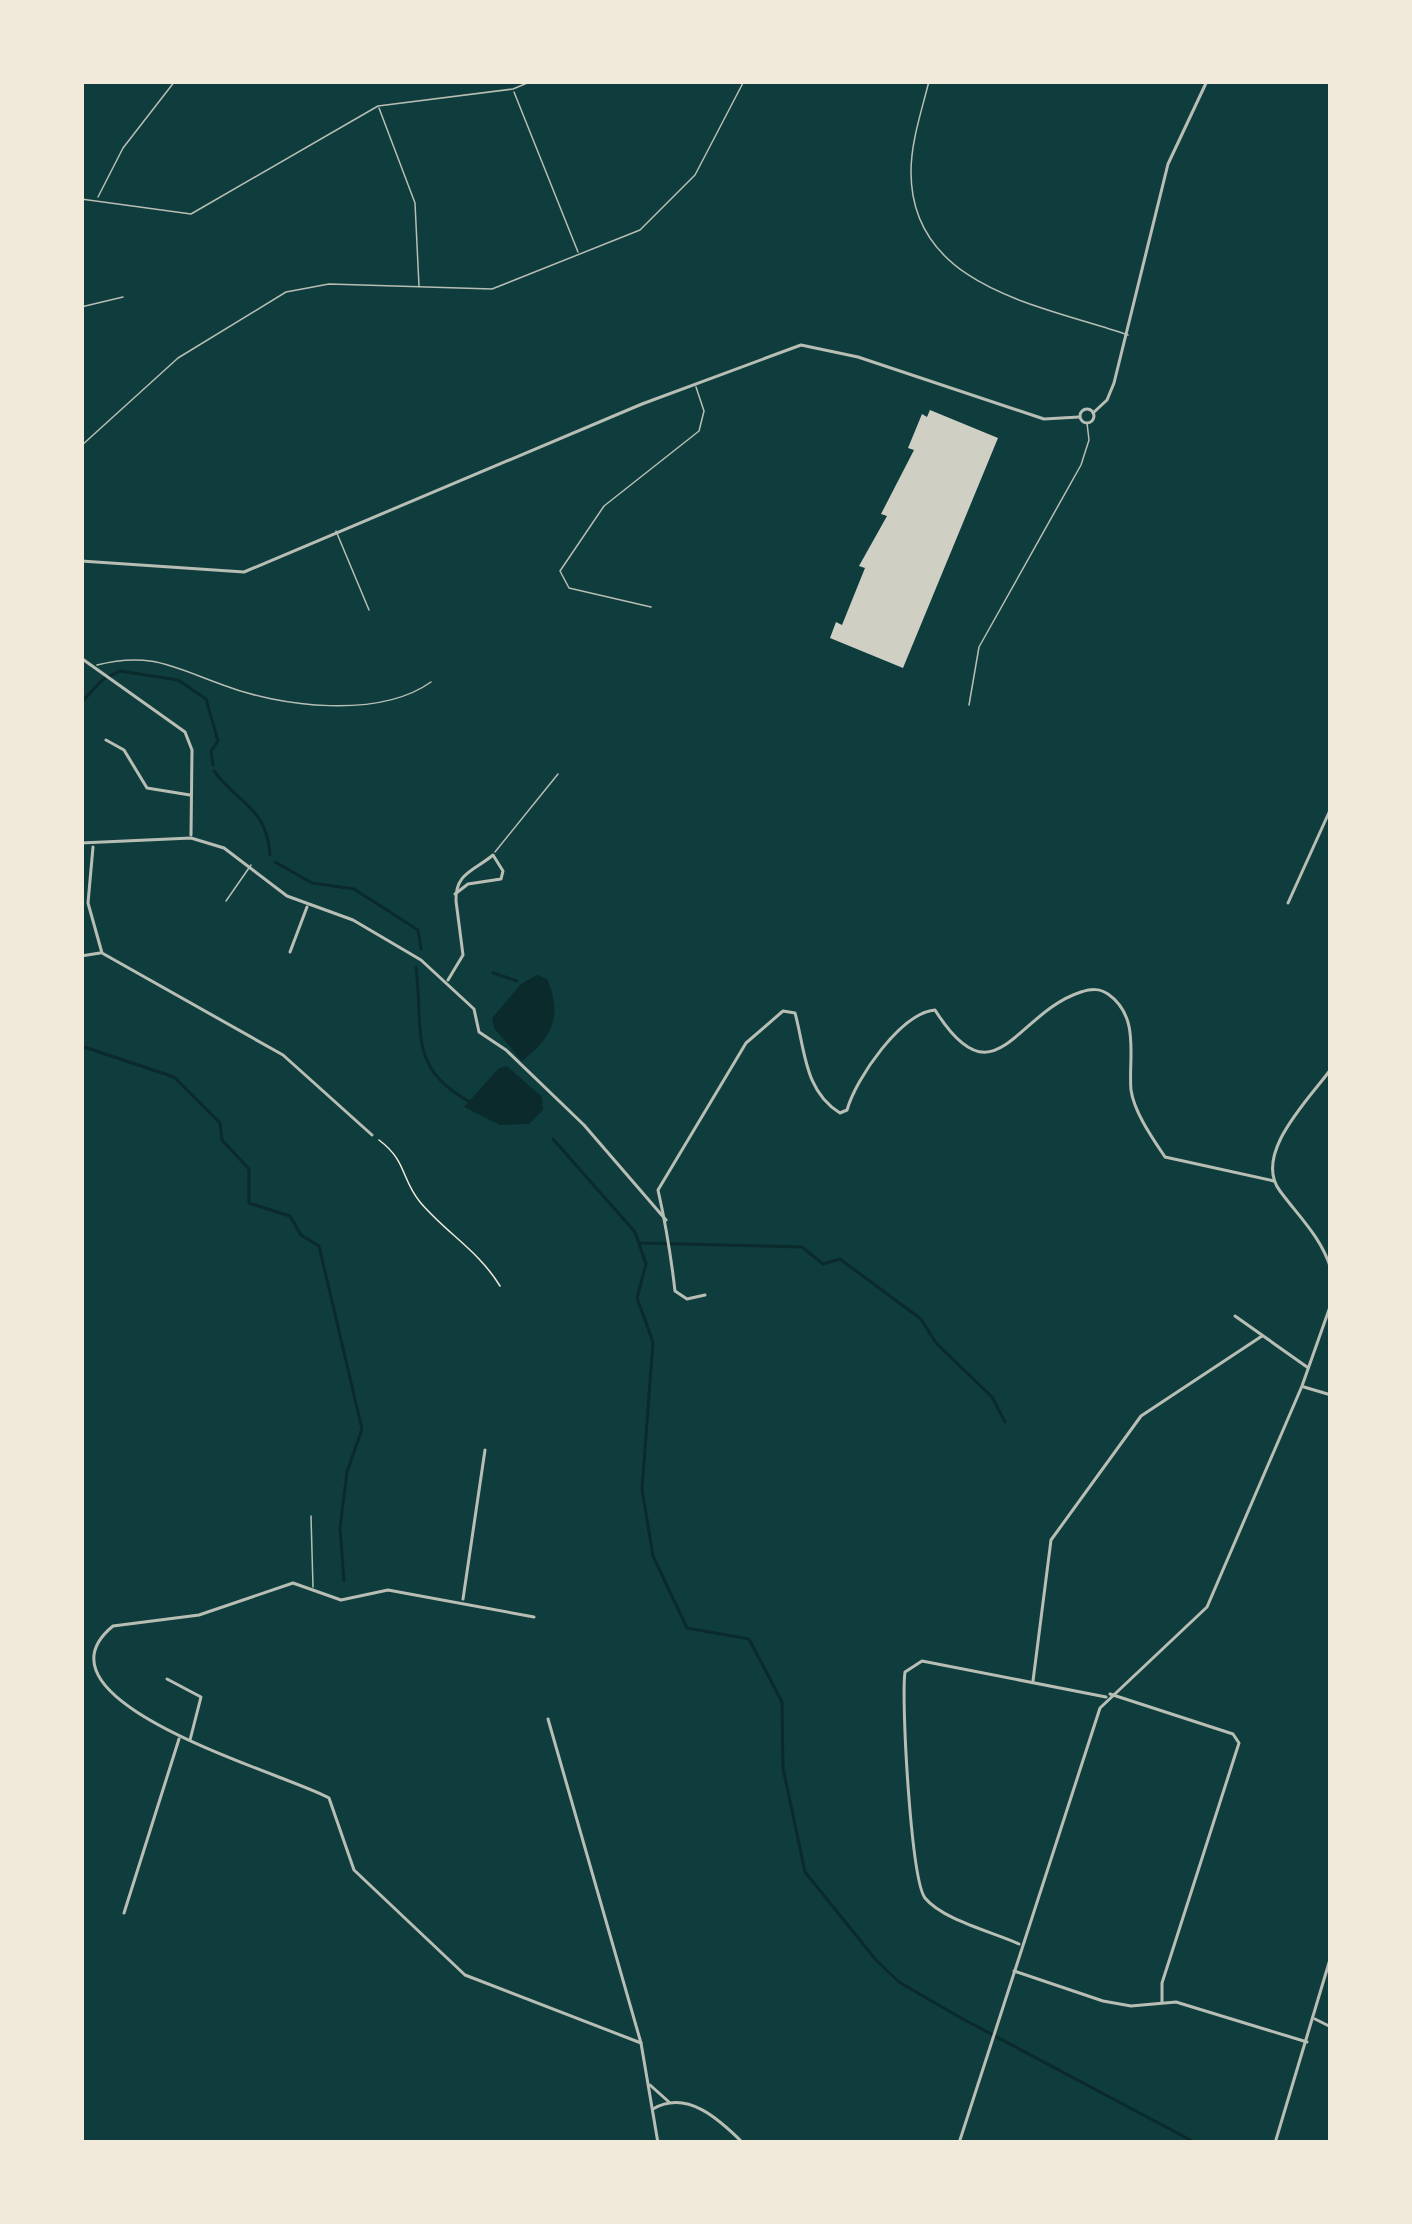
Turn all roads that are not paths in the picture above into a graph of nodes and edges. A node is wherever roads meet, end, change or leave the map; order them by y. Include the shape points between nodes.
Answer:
1 (175, 81) edge
2 (532, 81) edge
3 (744, 81) edge
4 (929, 81) edge
5 (1207, 81) edge
6 (513, 89) junction
7 (379, 106) junction
8 (81, 199) edge
9 (96, 201) junction
10 (579, 256) junction
11 (419, 290) junction
12 (123, 297) dead end
13 (81, 307) edge
14 (1128, 334) junction
15 (694, 383) junction
16 (1093, 413) junction
17 (1079, 417) junction
18 (1088, 423) junction
19 (81, 446) edge
20 (336, 531) junction
21 (81, 561) edge
22 (651, 608) dead end
23 (369, 610) dead end
24 (81, 658) edge
25 (93, 665) junction
26 (431, 682) dead end
27 (968, 705) dead end
28 (106, 740) dead end
29 (558, 774) dead end
30 (191, 795) junction
31 (1331, 808) edge
32 (191, 838) junction
33 (81, 843) edge
34 (93, 843) junction
35 (493, 855) junction
36 (250, 865) junction
37 (455, 894) junction
38 (226, 901) dead end
39 (1288, 903) dead end
40 (307, 906) junction
41 (102, 952) junction
42 (290, 952) dead end
43 (81, 956) edge
44 (446, 982) junction
45 (1331, 1069) edge
46 (372, 1135) road end
47 (1274, 1181) junction
48 (666, 1220) junction
49 (1331, 1270) edge
50 (705, 1295) dead end
51 (1331, 1304) edge
52 (1235, 1316) dead end
53 (1262, 1336) junction
54 (1309, 1368) junction
55 (1302, 1386) junction
56 (1331, 1395) edge
57 (485, 1450) dead end
58 (311, 1516) dead end
59 (313, 1587) junction
60 (463, 1601) junction
61 (534, 1617) dead end
62 (167, 1679) dead end
63 (1033, 1682) junction
64 (1108, 1695) junction
65 (548, 1719) dead end
66 (179, 1738) junction
67 (190, 1742) junction
68 (124, 1912) dead end
69 (1020, 1944) junction
70 (1331, 1956) edge
71 (1012, 1970) junction
72 (1162, 2002) junction
73 (1314, 2018) junction
74 (1331, 2027) edge
75 (1307, 2042) junction
76 (641, 2044) junction
77 (650, 2085) junction
78 (671, 2103) junction
79 (653, 2109) junction
80 (658, 2143) edge
81 (742, 2143) edge
82 (959, 2143) edge
83 (1275, 2143) edge

1 - 9 lane via 123,148
2 - 6 lane
3 - 10 lane via 674,199 640,230
4 - 14 lane via 911,178 937,252 987,286
5 - 14 street via 1168,164
6 - 7 lane
6 - 10 lane
7 - 9 lane via 197,212
7 - 11 lane via 415,203
8 - 9 lane
10 - 11 lane via 492,290
11 - 19 lane via 329,284 286,292 178,358
12 - 13 lane
14 - 16 street via 1107,400
15 - 17 street via 777,350 814,346 1044,419
15 - 20 street
15 - 22 lane via 704,411 699,431 604,506 560,571 569,588
16 - 17 street
16 - 18 street
17 - 18 street
18 - 27 lane via 1081,465 979,647
20 - 21 street via 244,572
20 - 23 lane
24 - 25 street
25 - 26 lane via 174,664 261,696 317,703 404,697
25 - 30 street via 185,732
28 - 30 street via 124,750 144,785
29 - 35 lane
30 - 32 street
31 - 39 street
32 - 34 street
32 - 36 street
33 - 34 street
34 - 41 street via 88,903
35 - 37 street via 462,876
35 - 37 street via 501,878
36 - 38 lane
36 - 40 street
37 - 44 street via 462,961
40 - 42 street
40 - 44 street via 374,931
41 - 43 street
41 - 46 street via 284,1055
44 - 48 street via 472,1008 479,1032 584,1124
45 - 47 street via 1276,1147
47 - 48 street via 1166,1157 1132,1097 1130,1031 1115,1001 1088,990 1049,1007 1005,1050 985,1054 929,1010 878,1053 847,1110 838,1112 803,1060 795,1013 780,1012 746,1043 666,1171 658,1190
47 - 49 street via 1312,1229
48 - 50 street via 675,1291 687,1299
51 - 54 street
52 - 53 street
53 - 54 street
53 - 63 street via 1141,1416 1051,1540
54 - 55 street
55 - 56 street
55 - 64 street via 1207,1606
57 - 60 street
58 - 59 lane
59 - 60 street via 341,1600 383,1590
59 - 66 street via 282,1585 199,1615 126,1622 104,1634 95,1656 106,1687
60 - 61 street
62 - 67 street via 201,1697
63 - 64 street
63 - 69 street via 922,1661 906,1670 903,1684 921,1891 936,1907
64 - 69 street
64 - 72 street via 1233,1733 1239,1743
65 - 76 street
66 - 67 street
66 - 68 street
67 - 76 street via 329,1798 354,1870 472,1981
69 - 71 street
70 - 73 street
71 - 72 street via 1121,2005
71 - 82 street
72 - 75 street
73 - 74 street
73 - 75 street
75 - 83 street
76 - 77 street
77 - 78 street
77 - 79 street
78 - 79 street
78 - 81 street via 716,2116
79 - 80 street

